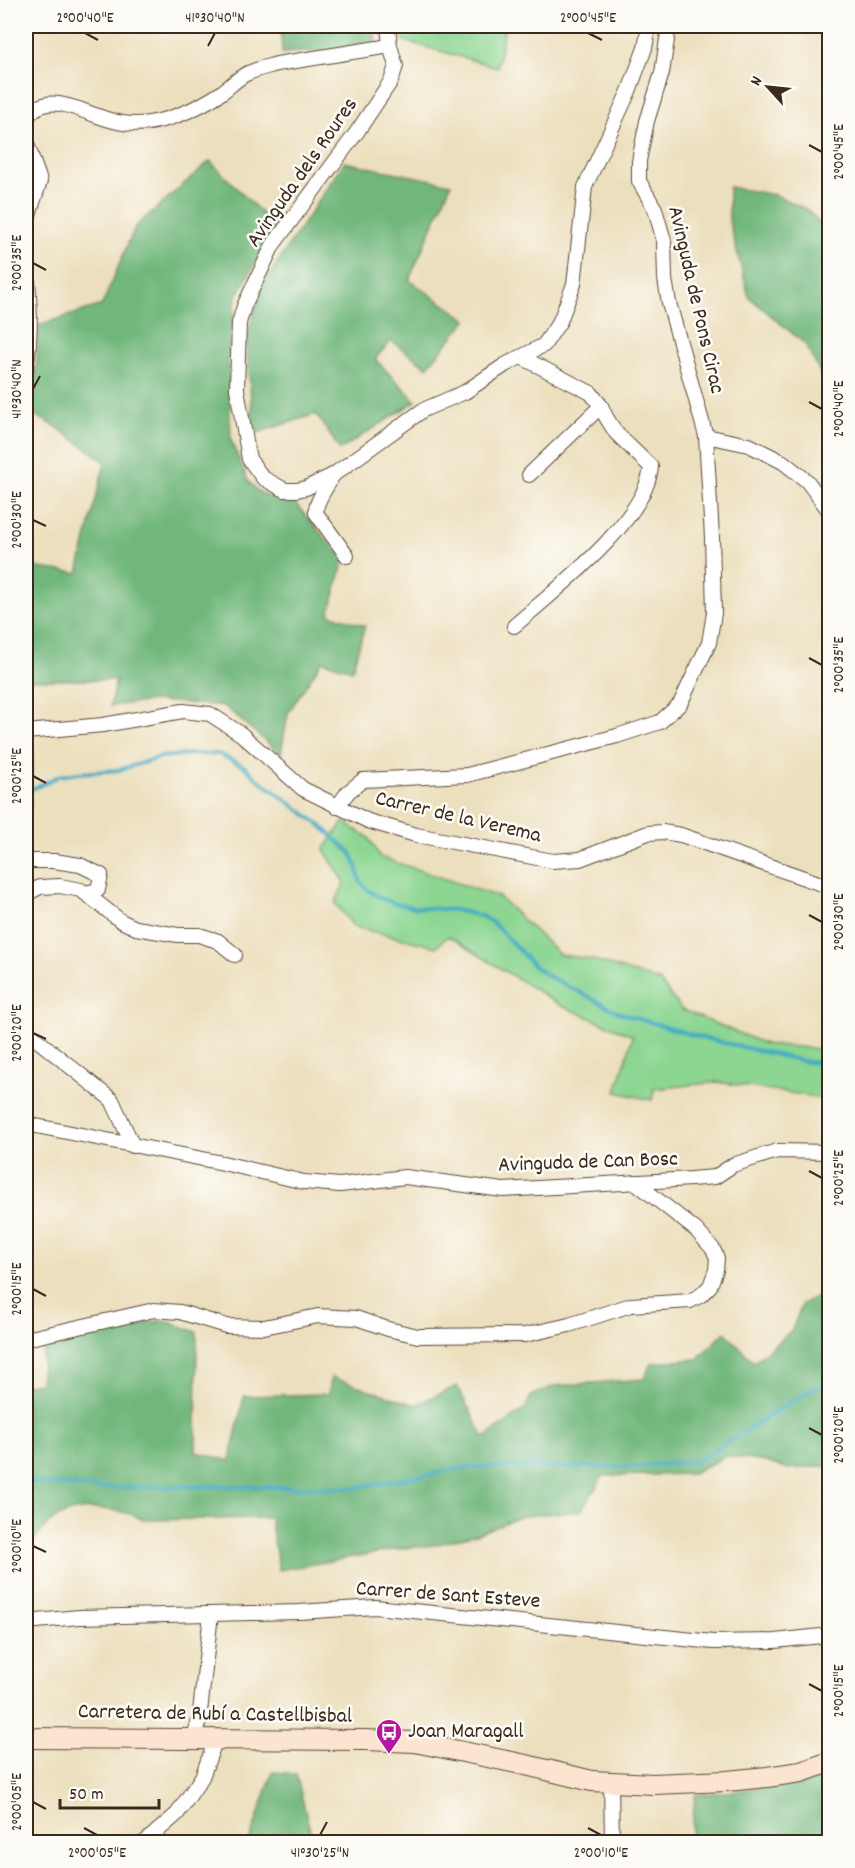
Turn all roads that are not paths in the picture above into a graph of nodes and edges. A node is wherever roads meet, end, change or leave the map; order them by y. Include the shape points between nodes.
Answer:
1 (388, 26) edge
2 (649, 29) edge
3 (668, 31) edge
4 (390, 46) junction
5 (26, 119) edge
6 (26, 141) edge
7 (28, 208) edge
8 (26, 224) edge
9 (26, 260) edge
10 (521, 357) junction
11 (26, 369) edge
12 (601, 406) junction
13 (706, 436) junction
14 (529, 475) dead end
15 (333, 476) junction
16 (830, 512) edge
17 (348, 556) dead end
18 (514, 626) dead end
19 (26, 732) edge
20 (337, 807) junction
21 (26, 861) edge
22 (830, 887) edge
23 (85, 893) junction
24 (26, 894) edge
25 (235, 955) dead end
26 (26, 1031) edge
27 (26, 1124) edge
28 (133, 1146) junction
29 (830, 1152) edge
30 (635, 1182) junction
31 (26, 1339) edge
32 (211, 1614) junction
33 (26, 1622) edge
34 (830, 1635) edge
35 (26, 1738) edge
36 (194, 1738) junction
37 (216, 1739) junction
38 (830, 1762) edge
39 (611, 1782) junction
40 (145, 1842) edge
41 (612, 1842) edge

1 - 4 street, Avinguda dels Roures
2 - 3 street, Avinguda de Pons Cirac
2 - 10 street, Avinguda dels Roures via 629,92 585,187 574,284 560,321 544,345
3 - 13 street, Avinguda de Pons Cirac via 662,73 639,161 639,181 654,209 664,241 669,303
4 - 5 street via 250,72 202,104 145,124 108,119 67,104 51,103 34,108
4 - 15 street, Avinguda dels Roures via 396,66 391,81 273,245 238,322 237,389 253,467 263,478 285,490 306,488
6 - 7 street via 40,181
7 - 8 street
9 - 11 street via 30,311
10 - 12 street via 591,393
10 - 15 street, Avinguda dels Roures via 465,392 423,410
12 - 14 street
12 - 18 street via 616,433 651,467 650,479 620,527
13 - 16 street via 749,445 783,462 807,482
13 - 20 street, Avinguda de Pons Cirac via 714,613 709,643 680,704 660,722 467,775 363,780
15 - 17 street, Avinguda dels Roures via 318,501 316,513
19 - 20 street, Carrer de la Verema via 103,725 183,711 210,714 241,734 303,789
20 - 22 street, Carrer de la Verema via 416,835 553,861 580,859 648,833 670,833
21 - 23 street via 80,865 101,875 98,890
23 - 24 street via 60,886 40,887
23 - 25 street via 121,921 178,935 199,934 218,941
26 - 28 street via 112,1100
27 - 28 street, Avinguda de Can Bosc
28 - 30 street, Avinguda de Can Bosc via 322,1184 405,1177 503,1190
29 - 30 street, Avinguda de Can Bosc via 777,1151 733,1165 715,1177
30 - 31 street via 696,1230 713,1249 717,1258 710,1286 690,1301 631,1305 525,1335 418,1336 356,1318 318,1316 264,1327 226,1326 180,1312 154,1310
32 - 33 street, Carrer de Sant Esteve
32 - 34 street, Carrer de Sant Esteve via 375,1607 713,1642
32 - 36 street
35 - 36 street, Carretera de Rubí a Castellbisbal
36 - 37 street, Carretera de Rubí a Castellbisbal
37 - 39 street, Carretera de Rubí a Castellbisbal via 415,1742
37 - 40 street via 202,1777 177,1814
38 - 39 street, Carretera de Rubí a Castellbisbal via 801,1772 727,1781
39 - 41 street

